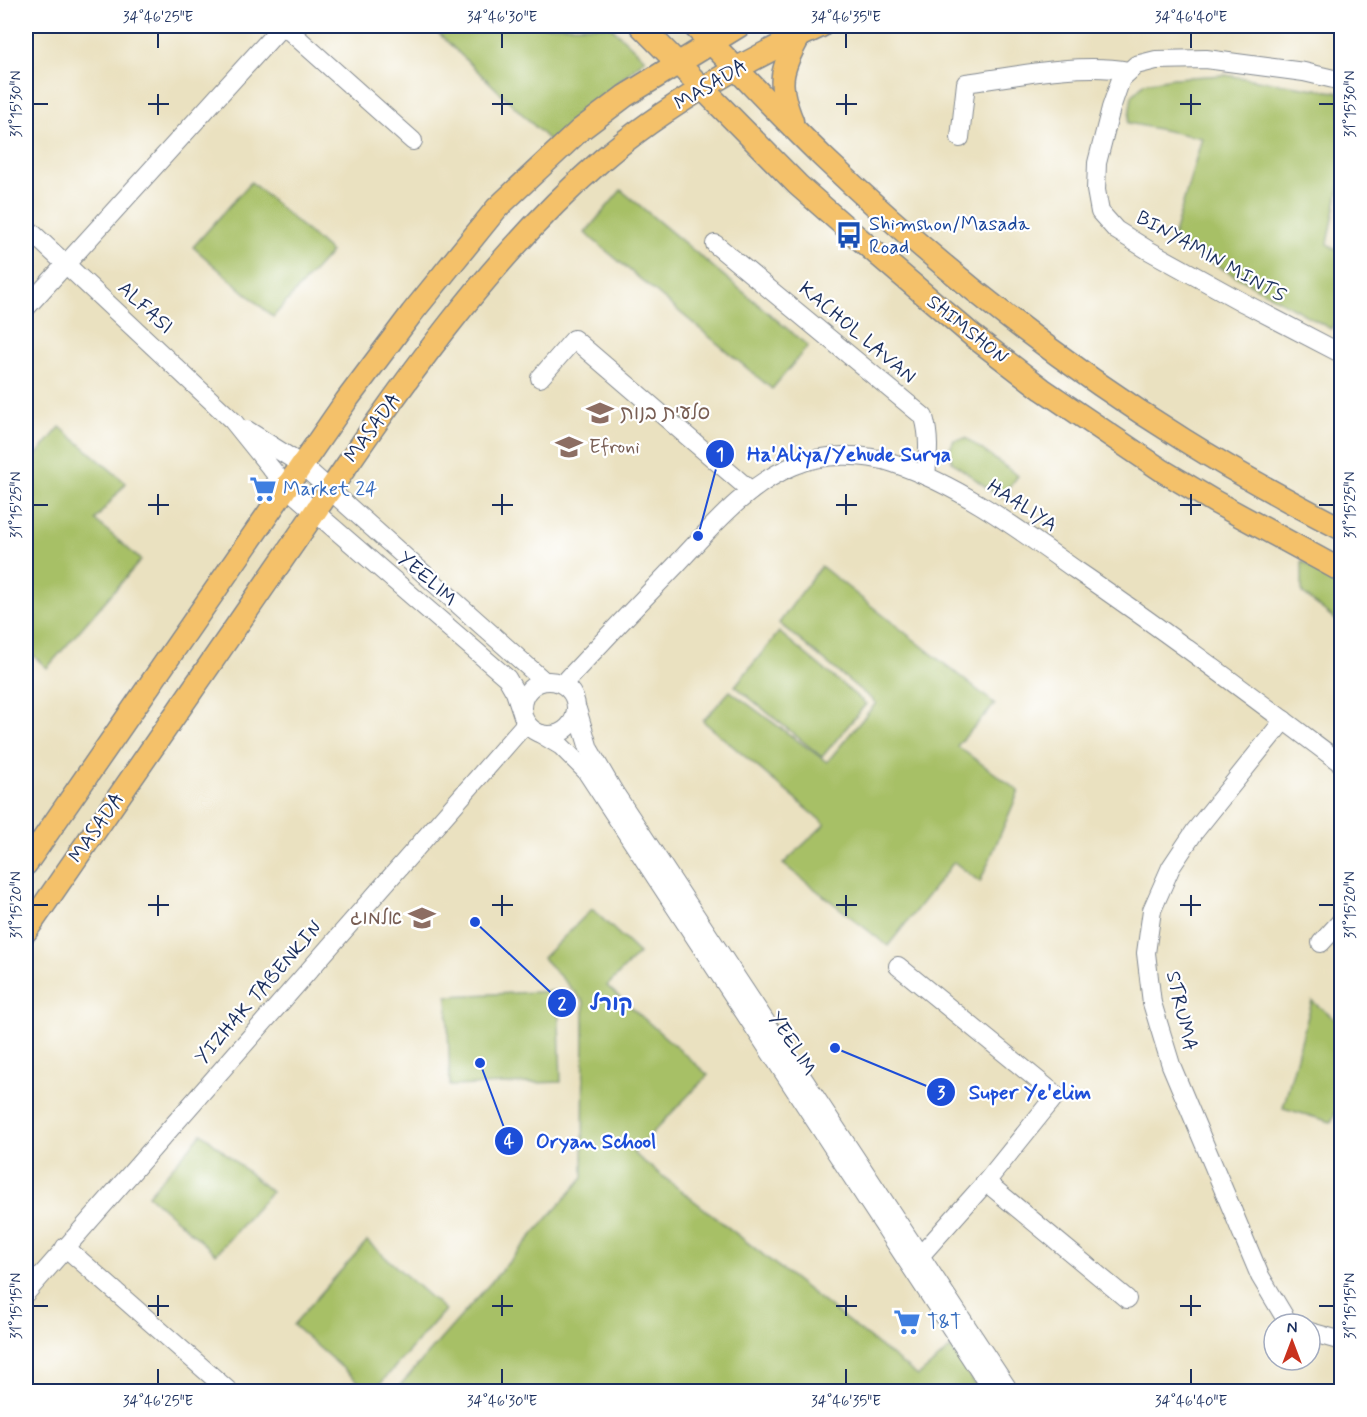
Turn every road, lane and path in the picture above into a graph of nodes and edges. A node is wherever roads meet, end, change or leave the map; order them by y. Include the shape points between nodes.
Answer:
1 (283, 26) edge
2 (641, 26) edge
3 (694, 26) edge
4 (739, 26) edge
5 (821, 26) edge
6 (799, 37) junction
7 (711, 42) junction
8 (678, 62) junction
9 (737, 70) junction
10 (1129, 71) junction
11 (1341, 81) edge
12 (703, 89) junction
13 (795, 128) junction
14 (960, 138) dead end
15 (413, 141) dead end
16 (26, 227) edge
17 (716, 244) dead end
18 (65, 264) junction
19 (26, 308) edge
20 (1341, 354) edge
21 (540, 378) dead end
22 (233, 421) junction
23 (302, 465) junction
24 (926, 476) junction
25 (286, 487) junction
26 (330, 490) junction
27 (751, 491) junction
28 (315, 512) junction
29 (1341, 529) edge
30 (1341, 571) edge
31 (544, 681) junction
32 (563, 684) junction
33 (577, 709) junction
34 (525, 719) junction
35 (1284, 720) junction
36 (541, 734) junction
37 (1341, 764) edge
38 (26, 864) edge
39 (1341, 920) edge
40 (26, 931) edge
41 (1321, 943) dead end
42 (898, 966) dead end
43 (986, 1182) junction
44 (65, 1247) junction
45 (920, 1256) junction
46 (26, 1293) edge
47 (1127, 1299) dead end
48 (1282, 1312) edge
49 (1322, 1335) edge
50 (1341, 1341) edge
51 (230, 1392) edge
52 (993, 1392) edge
53 (1010, 1392) edge

1 - 15 street
1 - 18 street
2 - 8 main road, SHIMSHON
3 - 7 main road, SHIMSHON
4 - 7 main road, MASADA
5 - 6 main road, MASADA
6 - 9 main road, MASADA
6 - 13 main road via 786,62 782,83 784,101
7 - 8 main road, MASADA
7 - 9 main road, SHIMSHON
8 - 12 main road, SHIMSHON
8 - 23 main road, MASADA via 580,130 497,208 412,313
9 - 12 main road, MASADA
9 - 13 main road, SHIMSHON
10 - 11 street via 1156,60 1206,59 1294,70
10 - 14 street via 1108,67 966,82
10 - 20 street, BINYAMIN MINTS via 1122,78 1111,108 1097,163 1100,212 1116,231 1148,250
12 - 26 main road, MASADA via 604,158 524,234 442,335
12 - 30 main road, SHIMSHON via 849,231 1042,389 1184,483
13 - 29 main road, SHIMSHON via 945,265 1064,359 1183,440
16 - 18 street, ALFASI
17 - 24 street, KACHOL LAVAN via 924,417 929,450
18 - 19 street
18 - 22 street, ALFASI
21 - 27 street via 574,339
22 - 23 street, ALFASI
22 - 25 street, ALFASI
23 - 25 main road, MASADA
23 - 26 street, YEELIM
24 - 27 street, HAALIYA via 891,462 843,456 794,465
24 - 35 street, HAALIYA via 999,516
25 - 28 street, YEELIM
25 - 38 main road, MASADA
26 - 28 main road, MASADA
26 - 31 street, YEELIM
27 - 32 street, HAALIYA
28 - 34 street, YEELIM via 507,678
28 - 40 main road, MASADA
31 - 32 street
31 - 34 street via 524,697
32 - 33 street via 576,699
33 - 36 street via 570,726 562,733
33 - 45 street, YEELIM via 589,749 614,792
34 - 36 street via 532,730
34 - 44 street, YIZHAK TABENKIN
35 - 37 street, HAALIYA
35 - 48 street, STRUMA via 1171,867 1152,910 1146,952 1152,1003 1171,1065 1260,1276
36 - 52 street, YEELIM via 561,746 586,771
39 - 41 street
42 - 43 street via 1056,1095
43 - 45 street
43 - 47 street
44 - 46 street, YIZHAK TABENKIN
44 - 51 street
45 - 53 street, YEELIM
49 - 50 street

